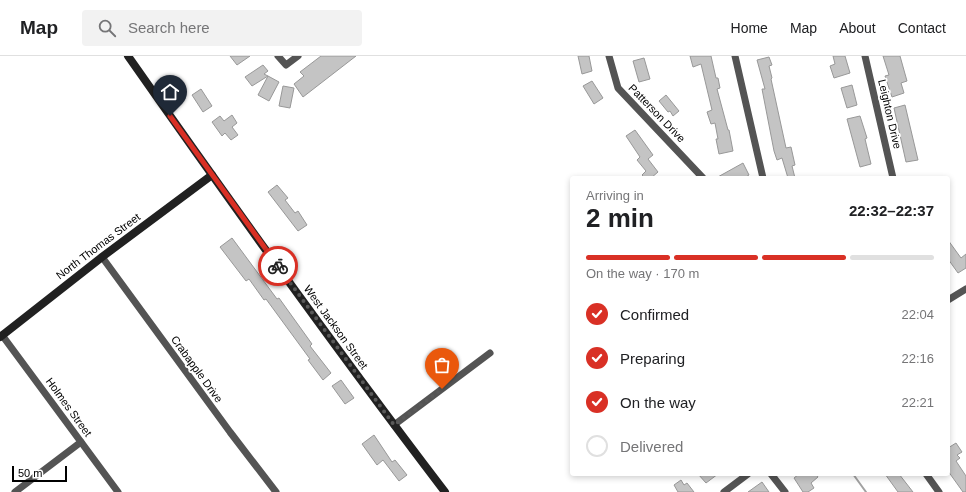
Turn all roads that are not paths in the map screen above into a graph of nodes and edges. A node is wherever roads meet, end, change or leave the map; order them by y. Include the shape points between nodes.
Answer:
1 (128, 56) edge
2 (278, 56) edge
3 (298, 56) edge
4 (610, 56) edge
5 (735, 56) edge
6 (865, 56) edge
7 (212, 175) junction
8 (701, 176) edge
9 (763, 176) edge
10 (893, 176) edge
11 (102, 257) junction
12 (966, 289) edge
13 (950, 296) edge
14 (1, 336) edge
15 (490, 353) dead end
16 (394, 425) junction
17 (81, 442) junction
18 (745, 476) edge
19 (773, 476) edge
20 (927, 476) edge
21 (15, 492) edge
22 (118, 492) edge
23 (276, 492) edge
24 (444, 492) edge
25 (724, 492) edge
26 (785, 492) edge
27 (939, 492) edge

1 - 7 street, West Jackson Street
2 - 3 street via 286,65
4 - 8 street, Patterson Drive via 618,88
5 - 9 street
6 - 10 street, Leighton Drive
7 - 11 street, North Thomas Street
7 - 16 street, West Jackson Street
11 - 14 street, North Thomas Street
11 - 23 street, Crabapple Drive
12 - 13 street
14 - 17 street, Holmes Street
15 - 16 street
16 - 24 street, West Jackson Street
17 - 21 street
17 - 22 street, Holmes Street
18 - 25 street
19 - 26 street
20 - 27 street

